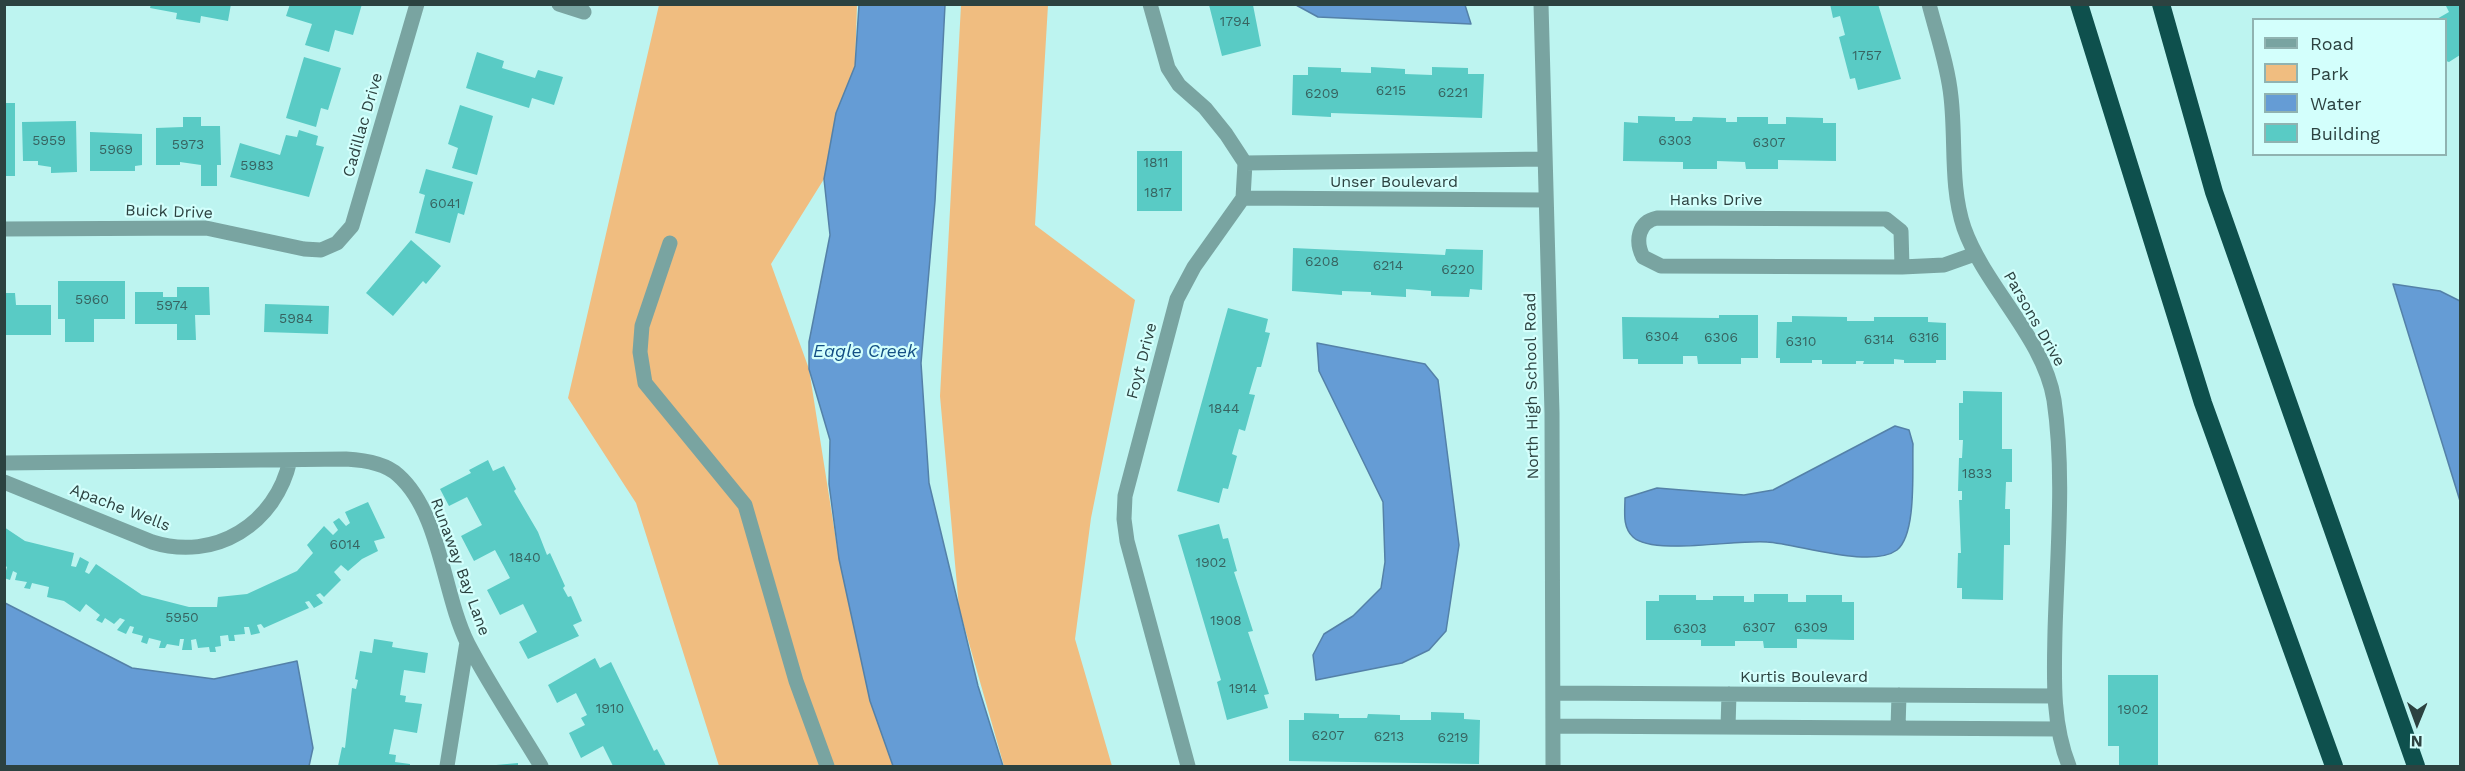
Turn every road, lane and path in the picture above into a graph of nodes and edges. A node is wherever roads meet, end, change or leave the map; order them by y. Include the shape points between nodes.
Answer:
1 (417, 4) edge
2 (559, 4) edge
3 (1150, 4) edge
4 (1541, 4) edge
5 (1929, 4) edge
6 (2079, 4) edge
7 (2161, 4) edge
8 (584, 12) dead end
9 (1545, 159) junction
10 (1245, 164) junction
11 (1243, 198) junction
12 (1545, 200) junction
13 (4, 229) edge
14 (670, 243) dead end
15 (329, 246) joint
16 (1975, 254) junction
17 (1902, 267) junction
18 (290, 460) junction
19 (4, 463) edge
20 (398, 474) joint
21 (4, 482) edge
22 (467, 642) junction
23 (1554, 693) junction
24 (1729, 694) junction
25 (1899, 695) junction
26 (2054, 696) junction
27 (1554, 726) junction
28 (1728, 727) junction
29 (1898, 728) junction
30 (2058, 729) junction
31 (447, 766) edge
32 (541, 766) edge
33 (826, 766) edge
34 (1188, 766) edge
35 (1553, 766) edge
36 (2069, 766) edge
37 (2334, 766) edge
38 (2416, 766) edge

1 - 15 street, Cadillac Drive via 352,225 343,238
2 - 8 street
3 - 10 street via 1162,57 1175,80 1227,134
4 - 9 street, North High School Road
5 - 16 street, Parsons Drive via 1950,85 1961,217
6 - 37 highway via 2203,403
7 - 38 highway via 2214,192
9 - 10 street, Unser Boulevard
9 - 12 street, North High School Road
10 - 11 street
11 - 12 street, Unser Boulevard
11 - 34 street, Foyt Drive via 1194,267 1177,299 1125,496 1127,541
12 - 23 street, North High School Road via 1552,413
13 - 15 street, Buick Drive via 206,228 304,249
14 - 33 street via 642,326 640,352 645,383 746,505 796,681
16 - 17 street, Hanks Drive via 1944,265
16 - 26 street, Parsons Drive via 2040,359 2053,398 2058,494
17 - 17 street, Hanks Drive via 1660,266 1643,257 1638,245 1647,222 1658,218 1886,219 1901,231
18 - 19 street, Apache Wells
18 - 20 street, Apache Wells via 362,460
18 - 21 street, Apache Wells via 281,489 257,520 223,542 193,548 152,542
20 - 22 street, Runaway Bay Lane via 415,495 427,522
22 - 31 street
22 - 32 street, Runaway Bay Lane
23 - 24 street, Kurtis Boulevard
23 - 27 street, North High School Road
24 - 25 street, Kurtis Boulevard
24 - 28 street
25 - 26 street, Kurtis Boulevard
25 - 29 street
26 - 30 street, Parsons Drive
27 - 28 street
27 - 35 street, North High School Road
28 - 29 street
29 - 30 street
30 - 36 street, Parsons Drive

